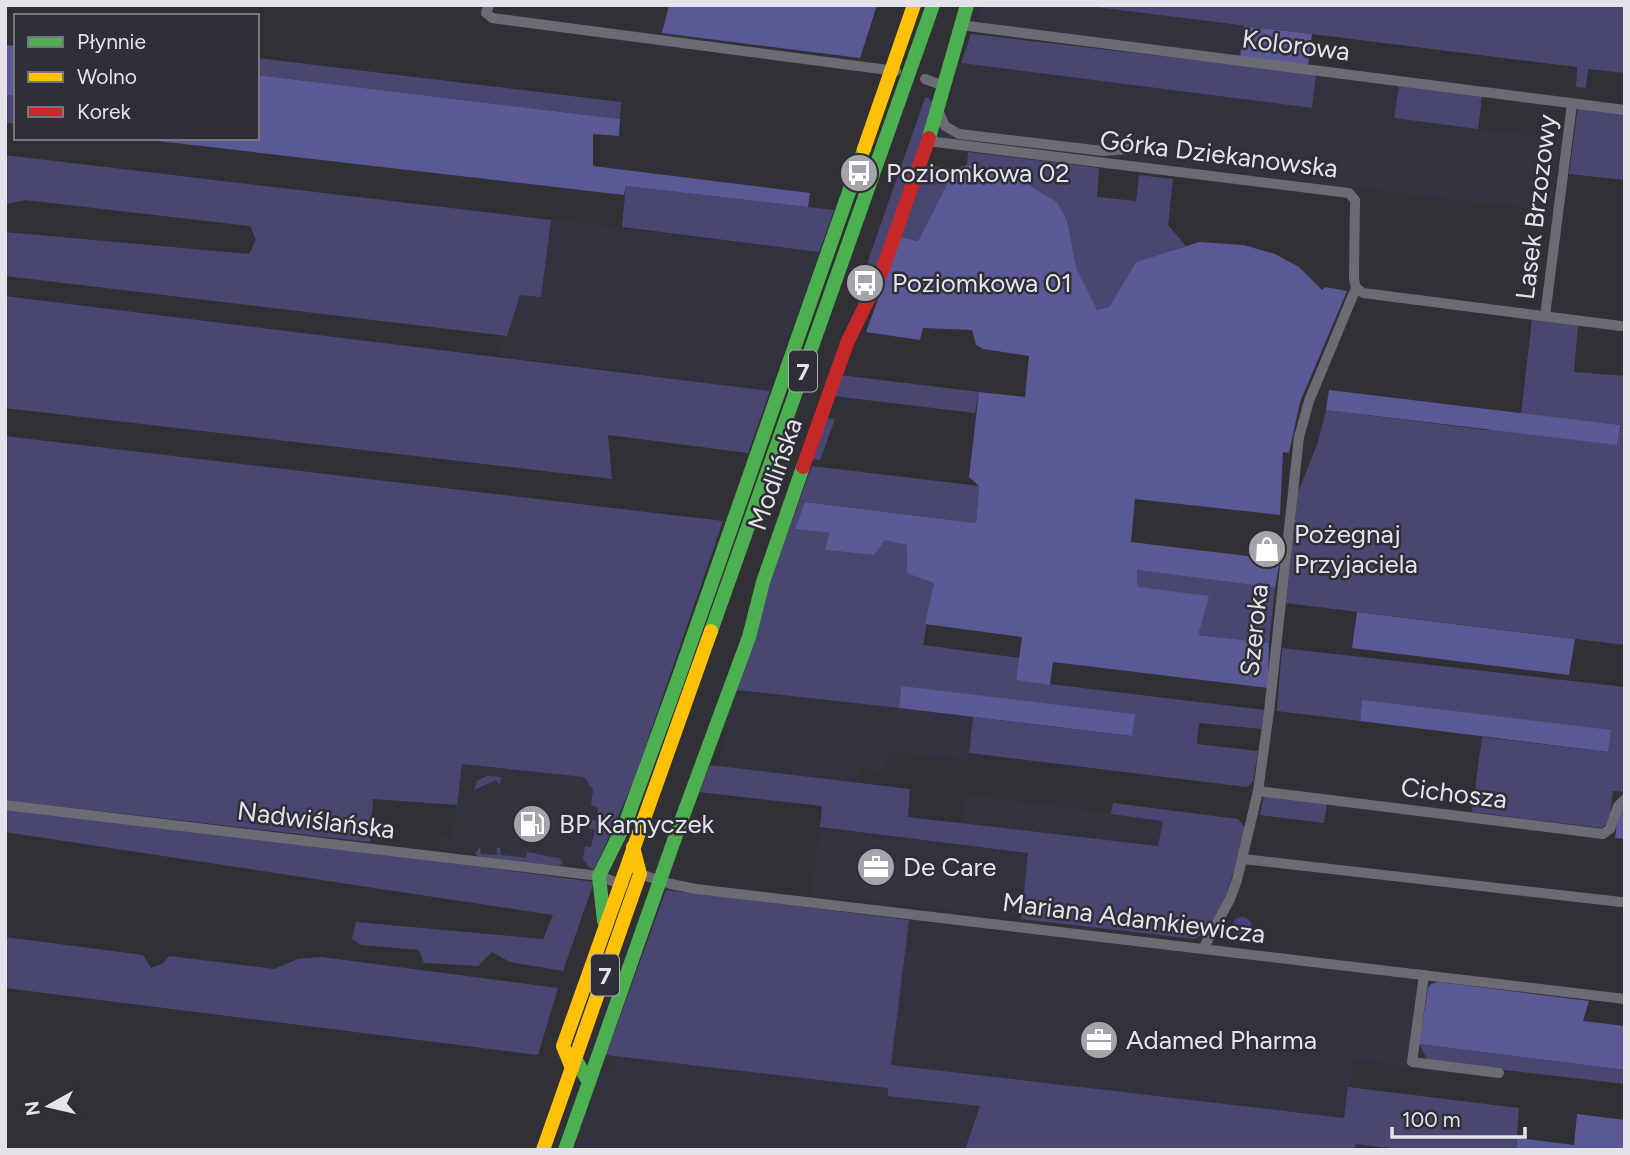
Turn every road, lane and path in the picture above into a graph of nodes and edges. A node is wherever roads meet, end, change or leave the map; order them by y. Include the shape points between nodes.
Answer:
1 (489, 5) edge
2 (914, 5) edge
3 (933, 5) edge
4 (967, 5) edge
5 (960, 25) junction
6 (891, 69) junction
7 (908, 74) junction
8 (925, 79) dead end
9 (944, 86) junction
10 (1572, 104) junction
11 (938, 110) junction
12 (1625, 110) edge
13 (928, 141) junction
14 (1129, 149) dead end
15 (1356, 288) junction
16 (1545, 316) junction
17 (1621, 326) dead end
18 (1258, 791) junction
19 (1625, 799) edge
20 (5, 805) edge
21 (633, 847) junction
22 (1243, 859) junction
23 (640, 874) junction
24 (599, 876) junction
25 (661, 882) junction
26 (620, 884) junction
27 (632, 899) junction
28 (1621, 902) dead end
29 (605, 927) junction
30 (1203, 948) junction
31 (1424, 975) junction
32 (1625, 999) edge
33 (575, 1060) junction
34 (1499, 1073) dead end
35 (591, 1076) junction
36 (543, 1150) edge
37 (565, 1150) edge

1 - 6 street via 486,13 492,18
2 - 6 main road
3 - 7 main road, 7
4 - 5 main road, Modlińska
5 - 9 main road, Modlińska
5 - 10 street, Kolorowa
6 - 7 street
6 - 24 main road via 677,682 627,819
7 - 21 main road, 7
8 - 9 street
9 - 11 main road, Modlińska
10 - 12 street, Kolorowa
10 - 16 street, Lasek Brzozowy
11 - 13 main road, Modlińska
11 - 14 street via 945,126 959,134 1103,151
13 - 15 street, Górka Dziekanowska via 1349,193 1355,200
13 - 25 main road, Modlińska via 882,271 843,354
15 - 16 street via 1375,295
15 - 18 street, Szeroka via 1309,401 1299,437
16 - 17 street
18 - 19 street, Cichosza via 1603,834
18 - 22 street, Szeroka
20 - 24 street, Nadwiślańska
21 - 23 main road
21 - 26 main road, 7
22 - 28 street
22 - 30 street, Szeroka via 1230,899
23 - 25 street, Mariana Adamkiewicza
23 - 27 main road, 7
24 - 26 street, Nadwiślańska
24 - 29 main road
25 - 30 street, Mariana Adamkiewicza
25 - 35 main road, Modlińska
26 - 27 street
26 - 29 main road, 7
27 - 33 main road, 7
29 - 33 main road, 7 via 563,1046
30 - 31 street, Mariana Adamkiewicza
31 - 32 street, Mariana Adamkiewicza
31 - 34 street via 1412,1062
33 - 35 main road
33 - 36 main road, 7
35 - 37 main road, Modlińska

